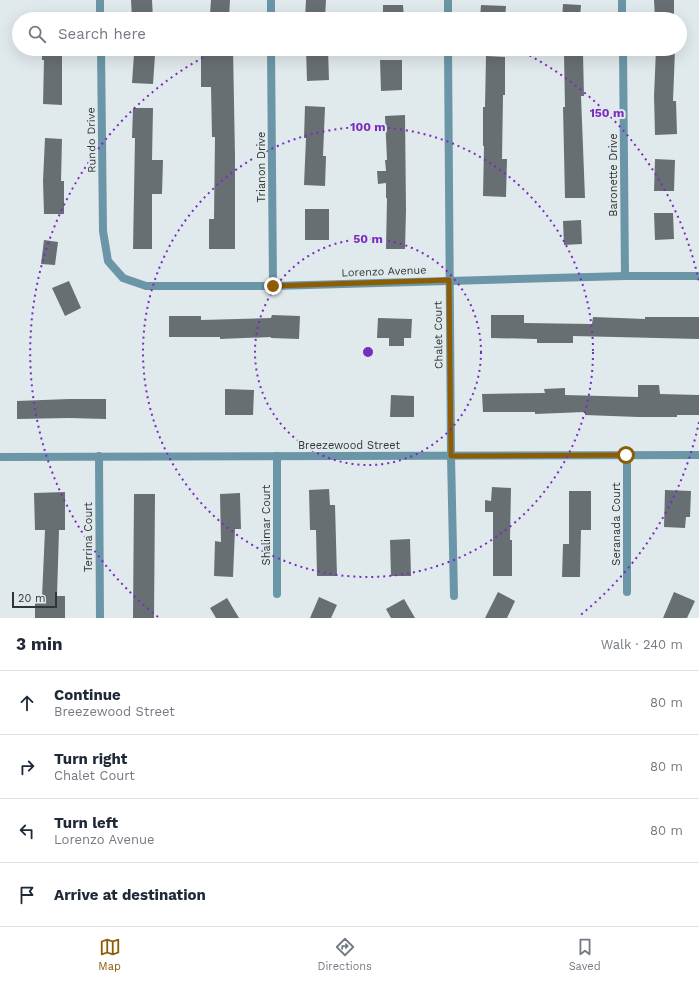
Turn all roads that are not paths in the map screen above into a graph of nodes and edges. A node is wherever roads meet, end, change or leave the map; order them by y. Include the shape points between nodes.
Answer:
1 (100, 0) edge
2 (271, 0) edge
3 (448, 0) edge
4 (622, 0) edge
5 (100, 12) edge
6 (271, 12) edge
7 (448, 12) edge
8 (622, 12) edge
9 (101, 56) edge
10 (271, 56) edge
11 (448, 56) edge
12 (623, 56) edge
13 (103, 231) joint
14 (625, 276) junction
15 (699, 276) edge
16 (449, 280) junction
17 (273, 286) junction
18 (626, 455) junction
19 (699, 455) edge
20 (0, 456) edge
21 (99, 456) junction
22 (277, 456) junction
23 (451, 456) junction
24 (626, 592) dead end
25 (277, 594) dead end
26 (454, 596) dead end
27 (100, 618) edge

1 - 5 street
2 - 6 street
3 - 7 street
4 - 8 street
9 - 13 street, Rundo Drive
10 - 17 street, Trianon Drive
11 - 16 street, Chalet Court
12 - 14 street, Baronette Drive
13 - 17 street, Lorenzo Avenue via 108,261 124,278 146,286
14 - 15 street, Lorenzo Avenue
14 - 16 street, Lorenzo Avenue
16 - 17 street, Lorenzo Avenue
16 - 23 street, Chalet Court
18 - 19 street, Breezewood Street
18 - 23 street, Breezewood Street
18 - 24 street, Seranada Court
20 - 21 street, Breezewood Street
21 - 22 street, Breezewood Street
21 - 27 street, Terrina Court
22 - 23 street, Breezewood Street
22 - 25 street, Shalimar Court
23 - 26 street, Chalet Court

